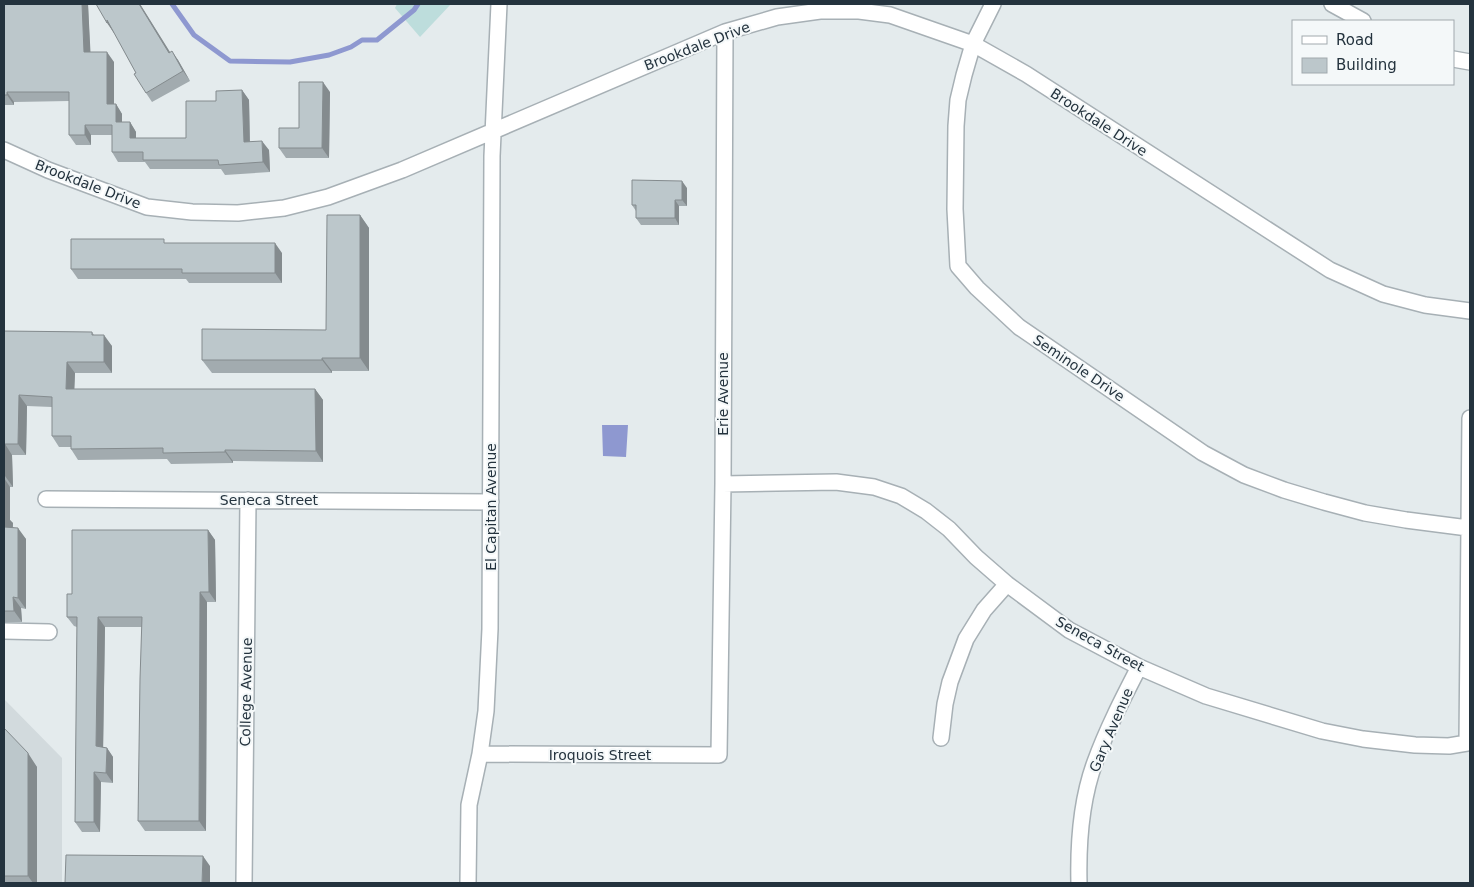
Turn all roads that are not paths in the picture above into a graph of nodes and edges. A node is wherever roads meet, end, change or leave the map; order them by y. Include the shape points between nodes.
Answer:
1 (499, 4) edge
2 (993, 4) edge
3 (1332, 4) edge
4 (1361, 20) edge
5 (725, 32) junction
6 (973, 44) junction
7 (1454, 59) edge
8 (1470, 62) edge
9 (494, 130) junction
10 (4, 150) edge
11 (1470, 311) edge
12 (1470, 418) edge
13 (723, 484) junction
14 (46, 499) dead end
15 (248, 500) junction
16 (491, 502) junction
17 (1468, 528) junction
18 (1007, 584) junction
19 (4, 631) edge
20 (49, 632) dead end
21 (1139, 667) junction
22 (941, 738) dead end
23 (480, 754) junction
24 (719, 756) joint
25 (244, 883) edge
26 (468, 883) edge
27 (1080, 883) edge

1 - 9 street, El Capitan Avenue
2 - 6 street, Seminole Drive
3 - 4 street
5 - 6 street, Brookdale Drive via 776,17 820,11 859,11 890,15
5 - 9 street, Brookdale Drive
5 - 13 street, Erie Avenue
6 - 11 street, Brookdale Drive via 1026,74 1330,270 1383,294 1425,305
6 - 17 street, Seminole Drive via 958,100 955,209 958,266 977,288 1019,327 1203,452 1244,475 1365,513
7 - 8 street
9 - 10 street, Brookdale Drive via 402,170 328,197 284,208 238,213 147,207
9 - 16 street, El Capitan Avenue
12 - 17 street
13 - 18 street, Seneca Street via 836,482 901,496 948,529
13 - 24 street, Erie Avenue
14 - 15 street, Seneca Street
15 - 16 street, Seneca Street
15 - 25 street, College Avenue
16 - 23 street, El Capitan Avenue via 490,629 486,711
17 - 21 street, Seneca Street via 1466,744 1415,745 1322,731 1206,696
18 - 21 street, Seneca Street via 1069,630
18 - 22 street via 984,610 966,639 950,682
19 - 20 street
21 - 27 street, Gary Avenue via 1112,718 1094,763 1082,821
23 - 24 street, Iroquois Street
23 - 26 street, El Capitan Avenue via 469,805

